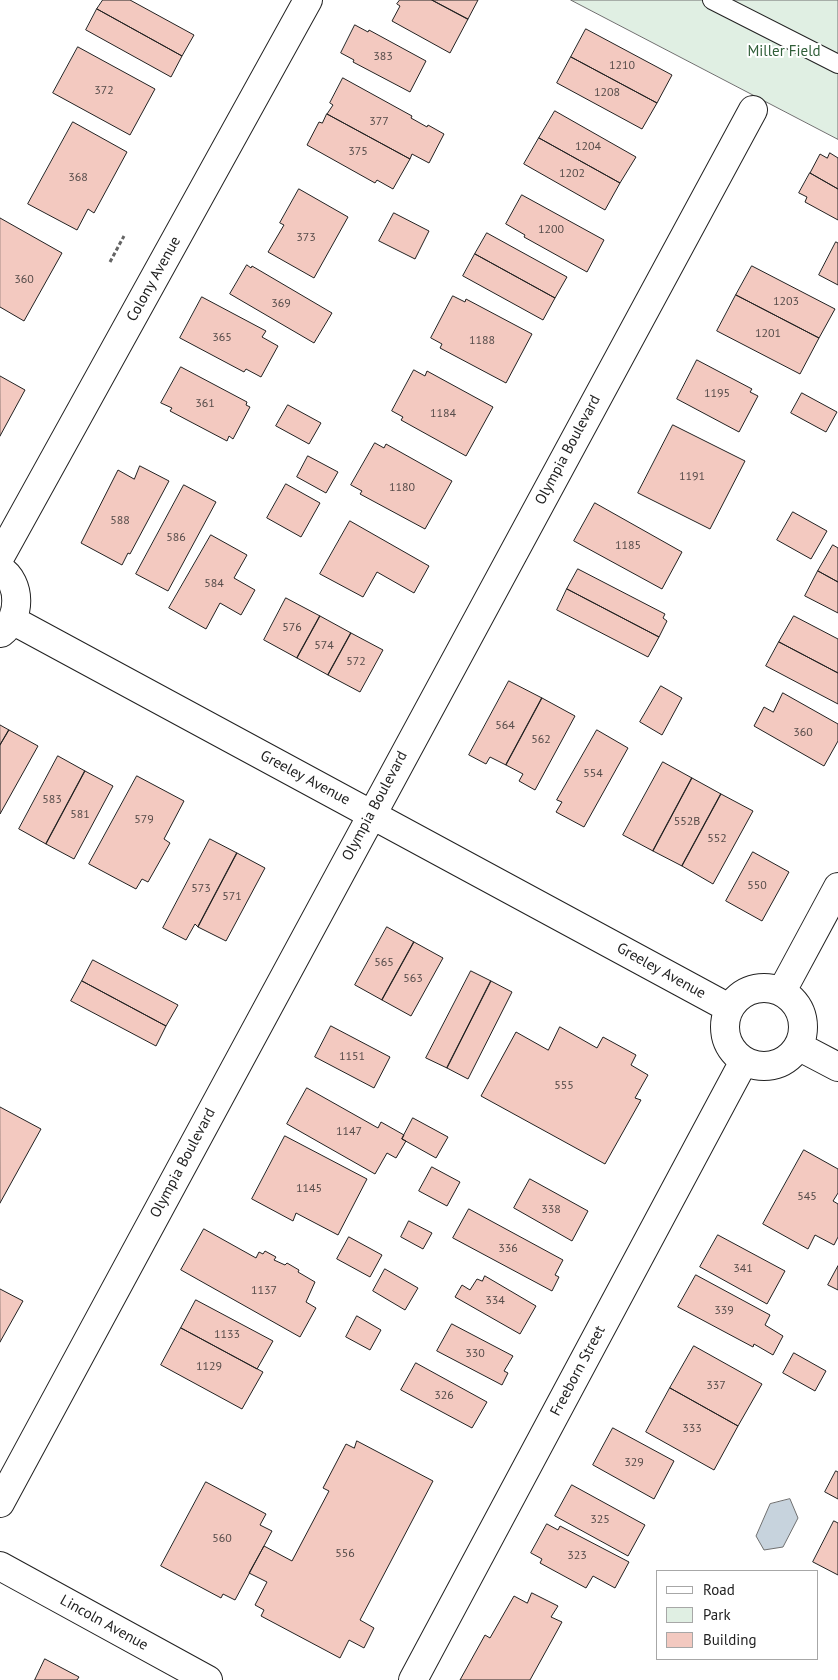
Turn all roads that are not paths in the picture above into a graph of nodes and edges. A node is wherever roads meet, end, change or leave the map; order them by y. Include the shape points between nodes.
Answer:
1 (308, 0) edge
2 (712, 0) edge
3 (838, 64) edge
4 (753, 110) dead end
5 (0, 557) edge
6 (0, 569) edge
7 (6, 627) edge
8 (372, 814) junction
9 (838, 887) edge
10 (782, 992) junction
11 (729, 1008) junction
12 (798, 1046) junction
13 (744, 1061) junction
14 (838, 1067) edge
15 (0, 1503) edge
16 (0, 1566) edge
17 (208, 1680) edge
18 (413, 1680) edge

1 - 5 street, Colony Avenue
2 - 3 lane
4 - 8 street, Olympia Boulevard
6 - 7 street via 12,583 16,595 16,608
7 - 8 street, Greeley Avenue
8 - 11 street, Greeley Avenue
8 - 15 street, Olympia Boulevard
9 - 10 street
10 - 11 street via 756,988 743,993
10 - 12 street via 800,1010 803,1034
11 - 13 street via 724,1029 726,1040 733,1053
12 - 13 street via 780,1063 755,1066
12 - 14 street
13 - 18 street, Freeborn Street
16 - 17 street, Lincoln Avenue

